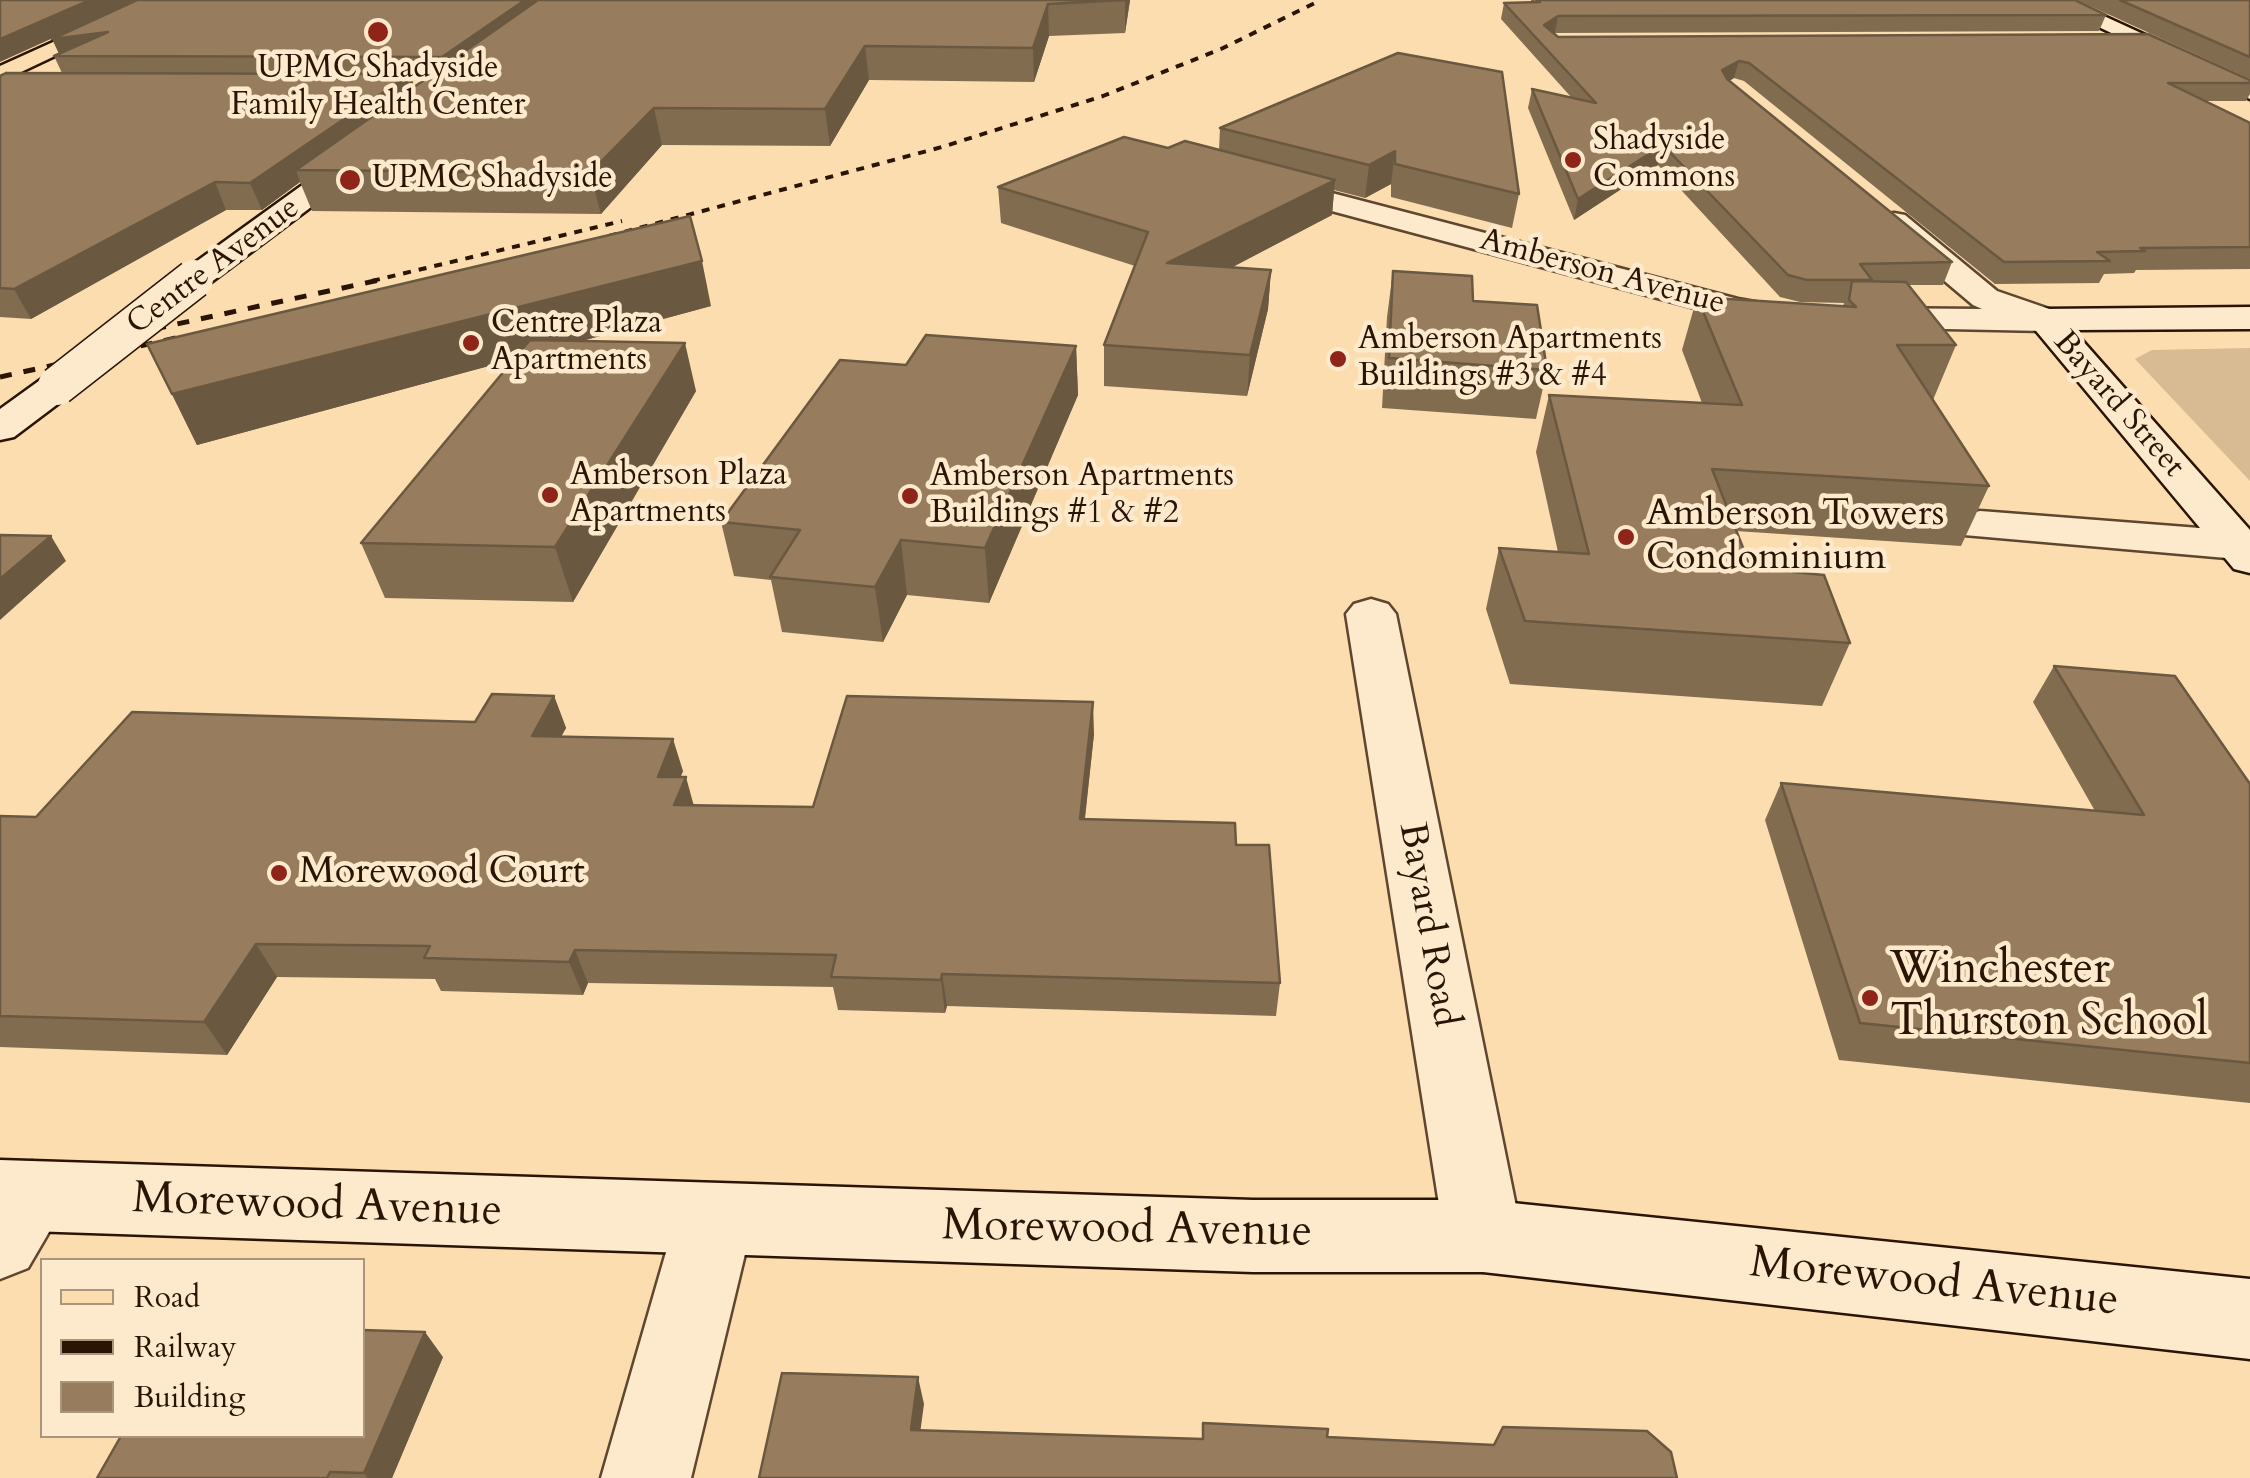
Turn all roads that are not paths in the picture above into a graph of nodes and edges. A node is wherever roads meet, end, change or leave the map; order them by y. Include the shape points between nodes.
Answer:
1 (163, 0) edge
2 (2052, 0) edge
3 (2090, 42) edge
4 (2143, 42) junction
5 (0, 76) edge
6 (0, 86) edge
7 (39, 86) edge
8 (2250, 92) edge
9 (382, 141) edge
10 (1240, 177) edge
11 (1866, 199) edge
12 (2250, 318) edge
13 (2045, 320) junction
14 (0, 428) edge
15 (1980, 524) edge
16 (2244, 552) edge
17 (1370, 614) dead end
18 (11, 1211) edge
19 (714, 1221) junction
20 (1483, 1236) junction
21 (2250, 1319) edge
22 (646, 1478) edge

1 - 5 main road
2 - 4 street
3 - 4 street
4 - 8 street
6 - 7 street
9 - 14 street, Centre Avenue, bridge
10 - 13 street, Amberson Avenue via 1738,309 1813,318
11 - 13 street, Bayard Street via 1985,298
12 - 13 street, Amberson Avenue
13 - 16 street, Bayard Street
15 - 16 street
17 - 20 street, Bayard Road
18 - 19 street, Morewood Avenue
19 - 20 street, Morewood Avenue
19 - 22 street
20 - 21 street, Morewood Avenue

